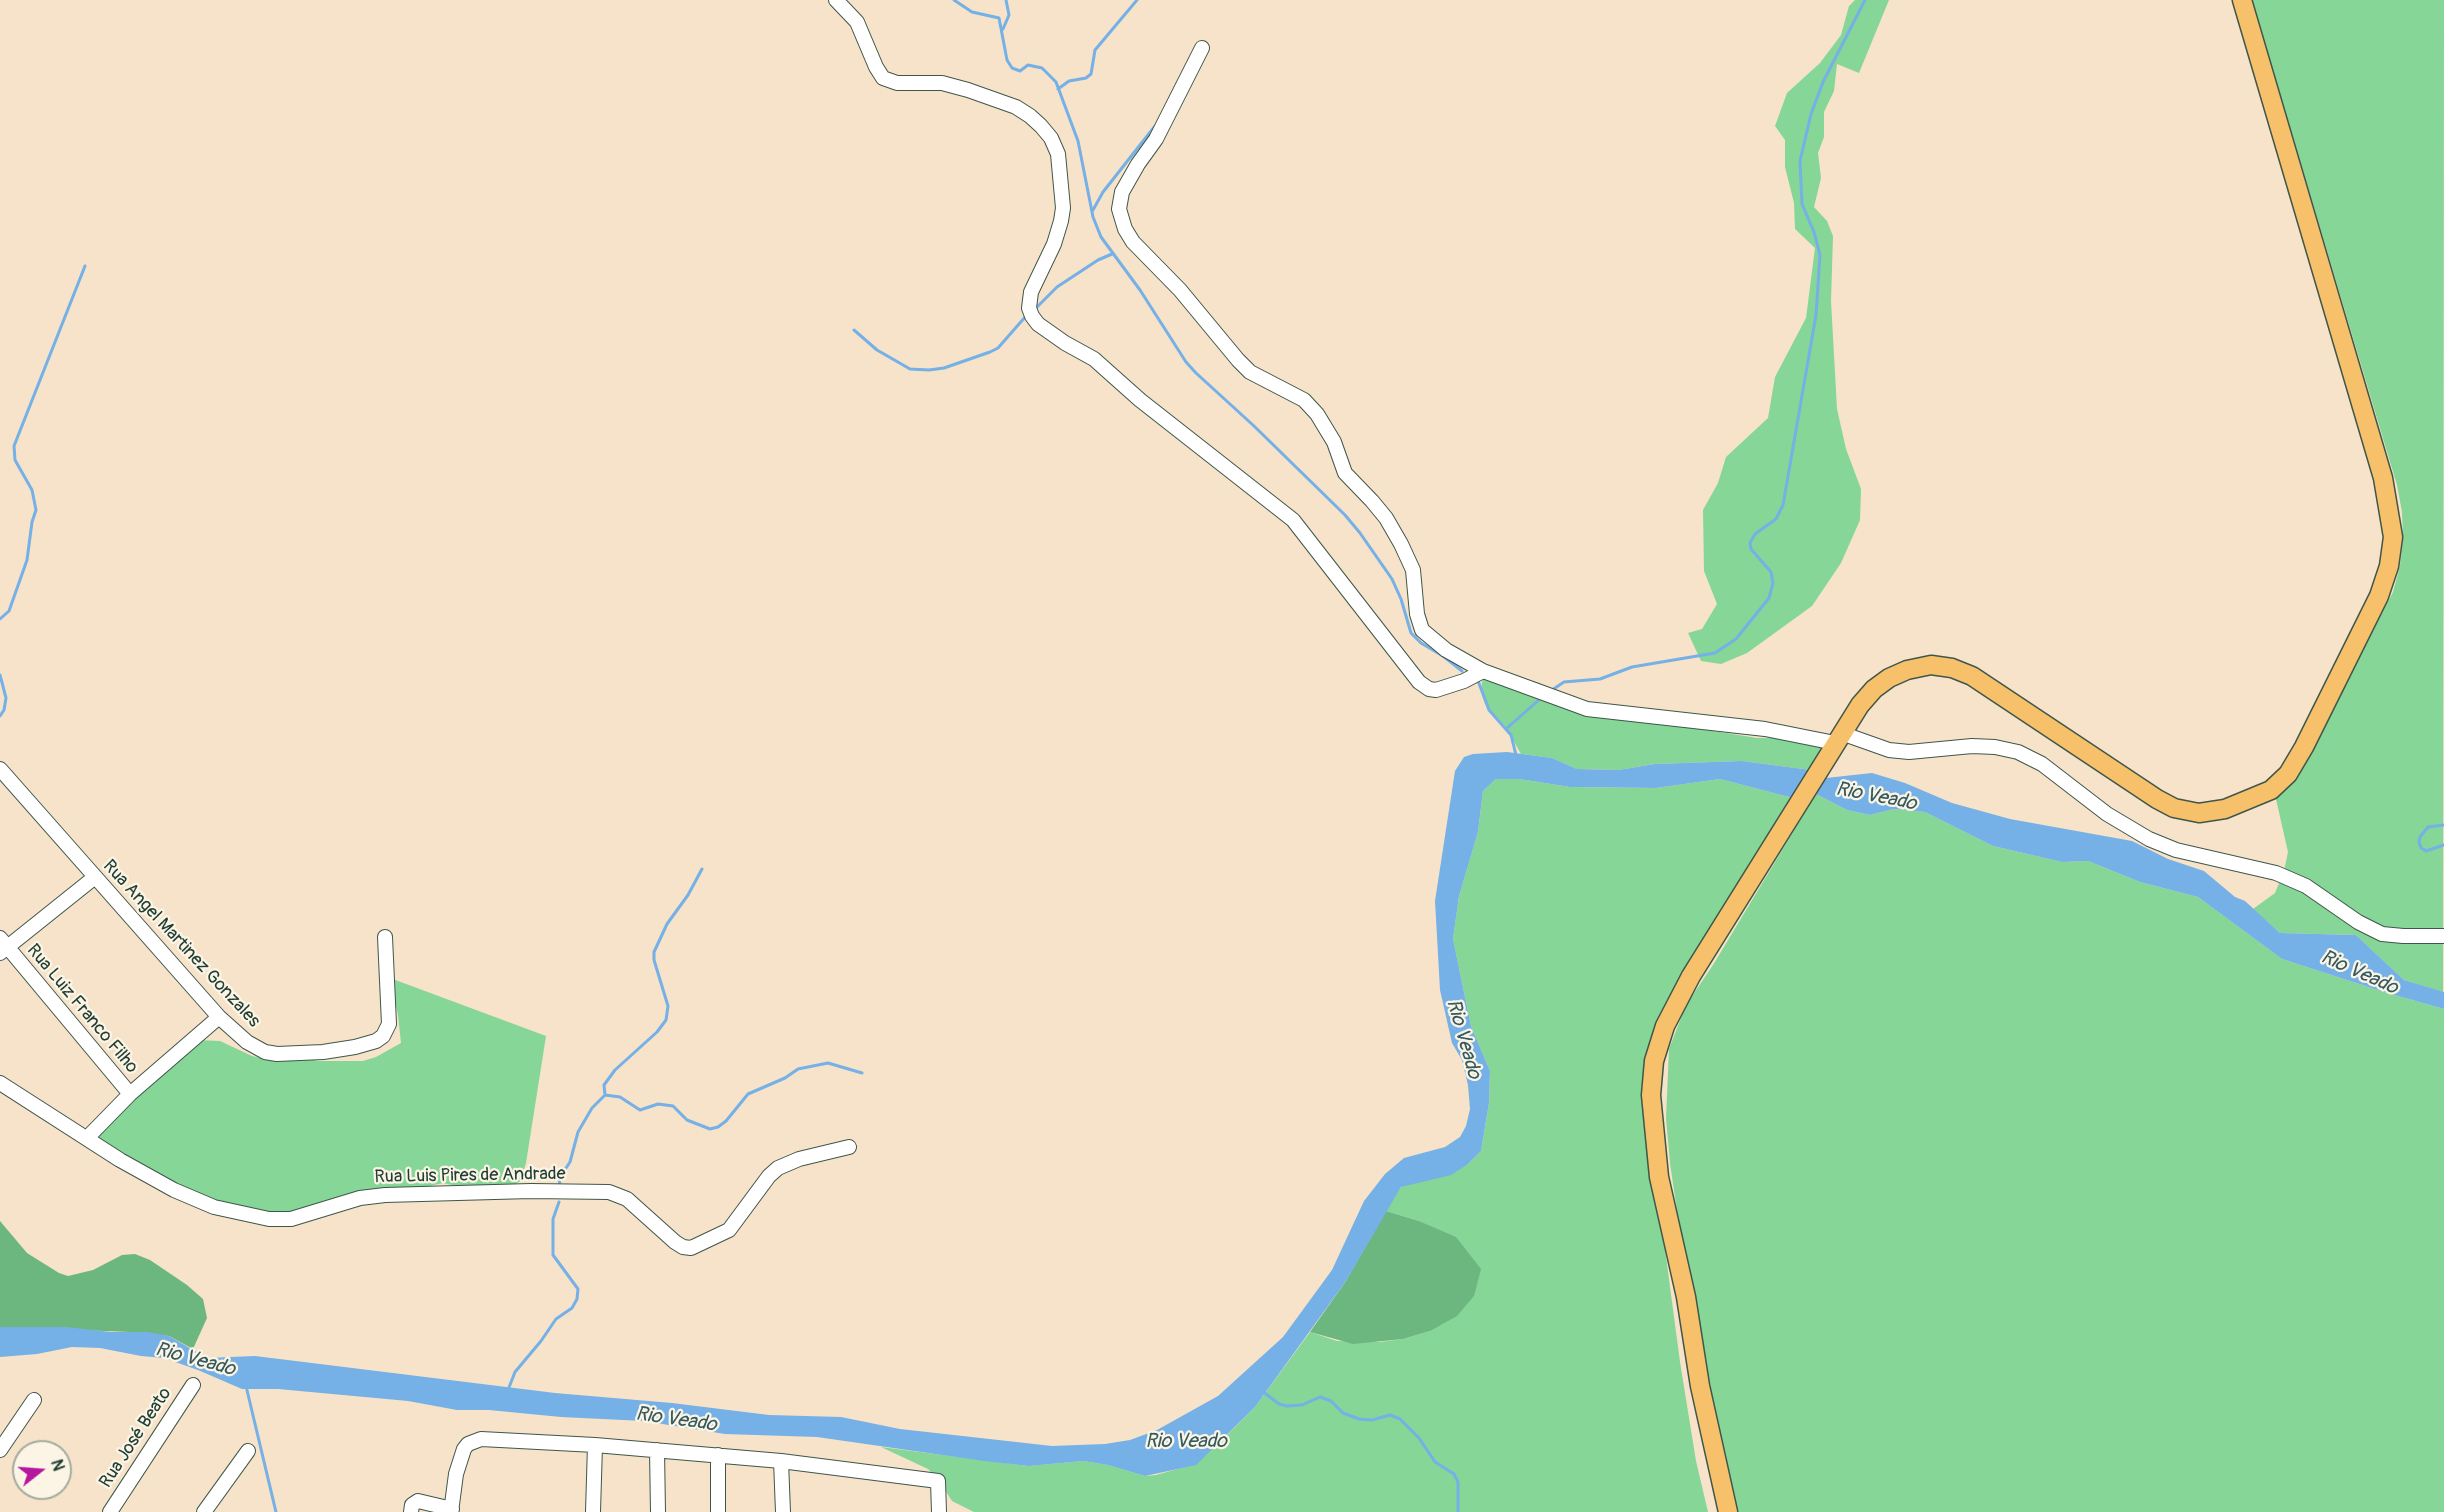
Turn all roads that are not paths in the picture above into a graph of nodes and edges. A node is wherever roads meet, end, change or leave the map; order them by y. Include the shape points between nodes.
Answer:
1 (836, 0) edge
2 (2242, 0) edge
3 (1202, 48) dead end
4 (1483, 671) junction
5 (1838, 738) junction
6 (0, 769) edge
7 (95, 877) junction
8 (2444, 936) edge
9 (386, 937) dead end
10 (2, 946) edge
11 (219, 1017) junction
12 (0, 1083) edge
13 (130, 1094) junction
14 (87, 1137) junction
15 (849, 1147) dead end
16 (193, 1384) dead end
17 (34, 1400) dead end
18 (595, 1445) junction
19 (0, 1450) edge
20 (657, 1450) junction
21 (248, 1451) dead end
22 (718, 1455) junction
23 (781, 1461) junction
24 (451, 1510) edge
25 (110, 1512) edge
26 (204, 1512) edge
27 (411, 1512) edge
28 (593, 1512) edge
29 (658, 1512) edge
30 (718, 1512) edge
31 (783, 1512) edge
32 (939, 1512) edge
33 (1728, 1512) edge

1 - 4 street via 857,22 883,78 897,83 942,83 996,99 1030,116 1050,138 1058,154 1063,208 1054,244 1029,300 1038,324 1094,359 1293,520 1419,682 1436,690
2 - 5 main road via 2383,478 2393,537 2379,596 2304,747 2288,774 2271,790 2224,809 2199,813 2174,808 1972,676 1931,665 1889,678 1860,705
3 - 4 street via 1156,139 1122,192 1119,209 1125,229 1250,372 1304,400 1317,414 1334,442 1344,473 1379,509 1401,544 1416,582 1422,630 1446,650
4 - 5 street via 1587,709
5 - 8 street via 1908,752 1972,746 2018,752 2042,764 2107,814 2149,839 2175,850 2276,873 2306,886 2382,934
5 - 33 main road via 1691,976 1665,1026 1654,1061 1651,1095 1659,1177
6 - 7 street, Rua Angel Martinez Gonzales
7 - 10 street
7 - 11 street, Rua Angel Martinez Gonzales
9 - 11 street, Rua Angel Martinez Gonzales via 389,1024 376,1041 323,1052 277,1054 256,1048
10 - 13 street, Rua Luiz Franco Filho
11 - 13 street
12 - 14 street, Rua Luis Pires de Andrade
13 - 14 street
14 - 15 street, Rua Luis Pires de Andrade via 174,1190 214,1207 269,1219 291,1219 360,1198 385,1195 609,1192 627,1199 675,1242 691,1248 729,1230 778,1168
16 - 25 street, Rua José Beato
17 - 19 street
18 - 20 street
18 - 24 street via 481,1439 468,1444 456,1474
18 - 28 street
20 - 22 street
20 - 29 street
21 - 26 street
22 - 23 street
22 - 30 street
23 - 31 street
23 - 32 street via 938,1481
24 - 27 street via 417,1501

